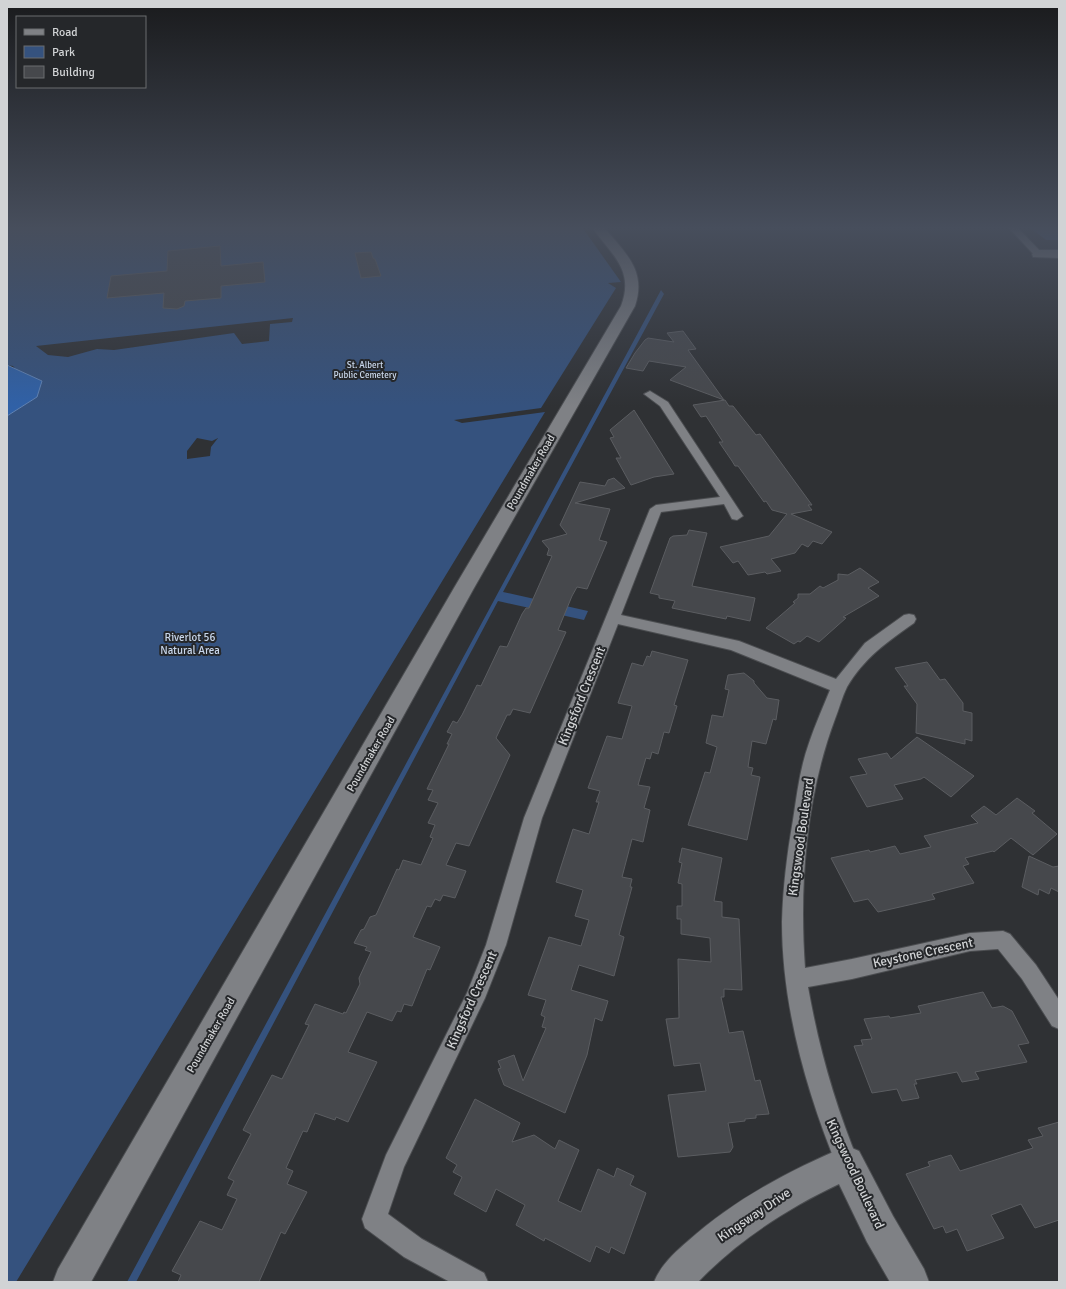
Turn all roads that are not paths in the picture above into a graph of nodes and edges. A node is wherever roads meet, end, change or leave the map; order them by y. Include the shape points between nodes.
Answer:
1 (633, 287) edge
2 (650, 394) dead end
3 (728, 500) junction
4 (737, 516) dead end
5 (614, 618) junction
6 (909, 619) dead end
7 (838, 687) junction
8 (796, 978) junction
9 (1059, 1019) edge
10 (847, 1163) junction
11 (71, 1282) edge
12 (475, 1282) edge
13 (672, 1282) edge
14 (911, 1282) edge

1 - 11 street, Poundmaker Road via 628,306 464,588
2 - 3 street via 664,404
3 - 4 street
3 - 5 street, Kingsford Crescent via 656,509
5 - 7 street via 734,645
5 - 12 street, Kingsford Crescent via 533,818 496,945 475,998 394,1163 374,1220 413,1248
6 - 7 street, Kingswood Boulevard via 870,647
7 - 8 street, Kingswood Boulevard via 817,744 809,775 794,869 792,923
8 - 9 street, Keystone Crescent via 852,969 970,942 1003,940 1029,972
8 - 10 street, Kingswood Boulevard via 805,1031 828,1115
10 - 13 street, Kingsway Drive via 793,1189 746,1218 710,1245
10 - 14 street, Kingswood Boulevard via 880,1229

